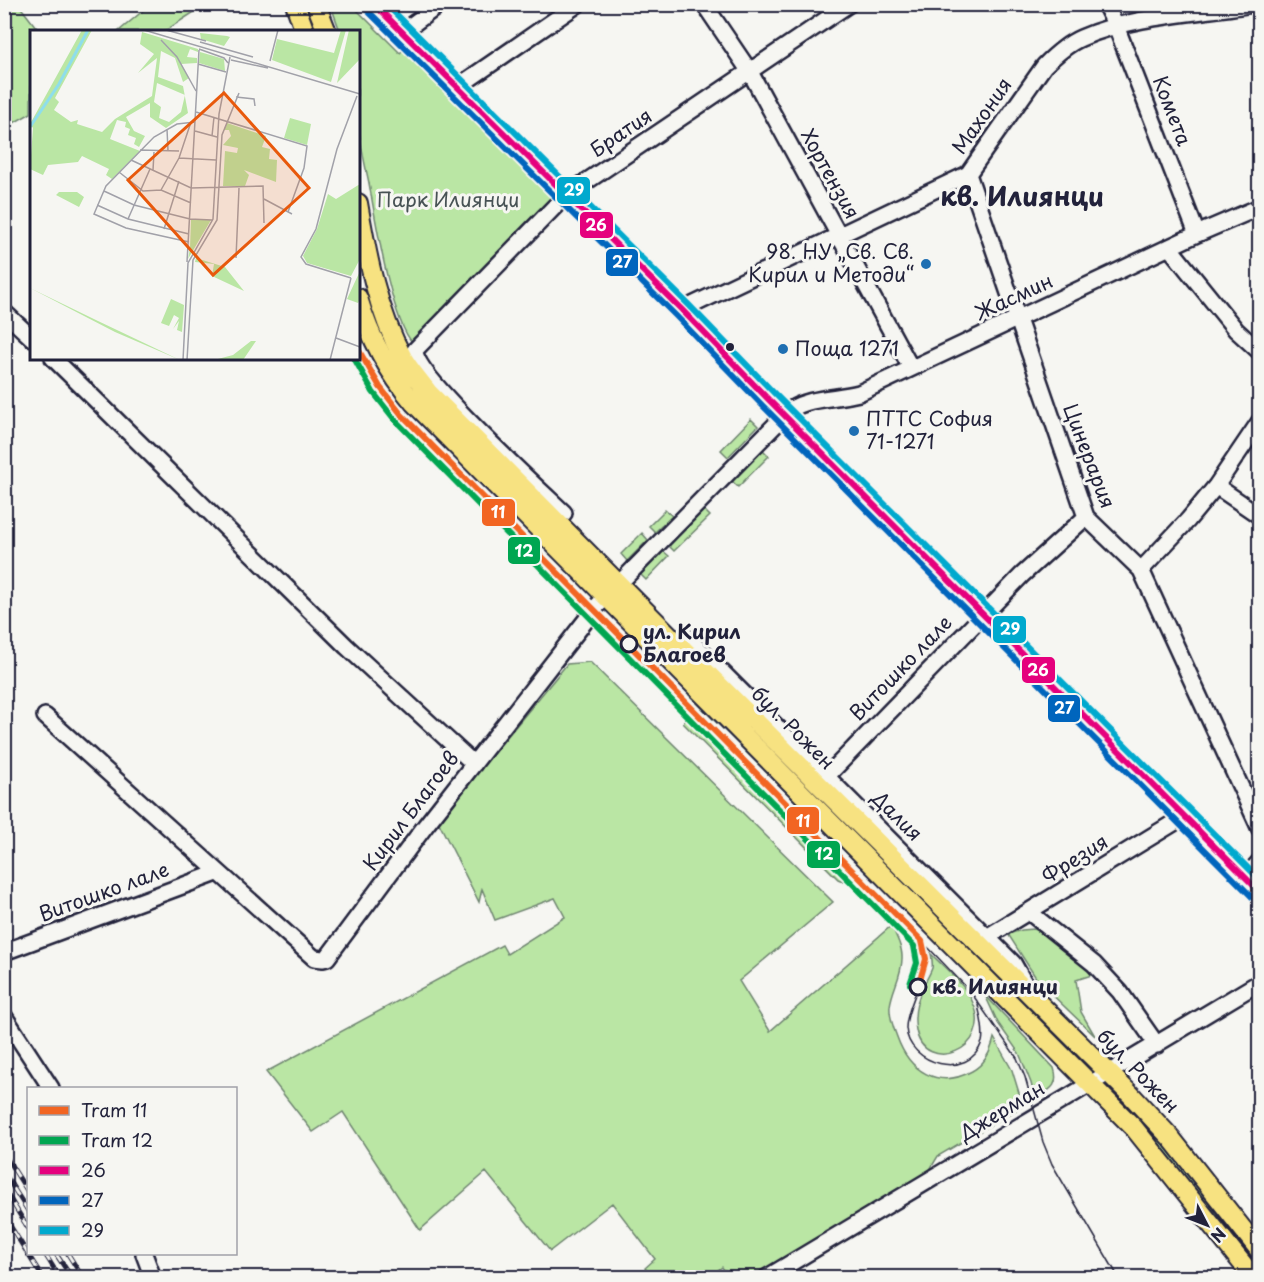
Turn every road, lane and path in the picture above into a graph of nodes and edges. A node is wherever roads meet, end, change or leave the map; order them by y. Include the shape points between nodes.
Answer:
1 (295, 4) edge
2 (316, 4) edge
3 (373, 4) edge
4 (440, 4) edge
5 (578, 4) edge
6 (704, 4) edge
7 (849, 4) edge
8 (1104, 4) edge
9 (1254, 4) edge
10 (1116, 26) junction
11 (304, 30) edge
12 (326, 30) edge
13 (401, 33) junction
14 (750, 72) junction
15 (456, 88) junction
16 (968, 174) junction
17 (565, 196) junction
18 (1260, 207) edge
19 (360, 213) edge
20 (839, 234) junction
21 (1197, 234) junction
22 (1169, 248) junction
23 (360, 304) edge
24 (682, 310) junction
25 (4, 312) edge
26 (1017, 319) junction
27 (30, 336) edge
28 (1260, 352) edge
29 (55, 360) edge
30 (911, 368) junction
31 (784, 416) junction
32 (1260, 422) edge
33 (1216, 486) junction
34 (532, 489) junction
35 (564, 513) dead end
36 (1260, 516) edge
37 (1086, 517) junction
38 (1141, 570) junction
39 (612, 589) junction
40 (983, 614) junction
41 (689, 639) dead end
42 (717, 675) junction
43 (45, 716) dead end
44 (474, 764) junction
45 (827, 776) junction
46 (1185, 816) junction
47 (1260, 829) edge
48 (1260, 861) edge
49 (217, 873) junction
50 (1245, 878) junction
51 (1260, 893) edge
52 (1029, 912) junction
53 (987, 937) junction
54 (4, 952) edge
55 (1260, 982) edge
56 (1034, 999) junction
57 (4, 1016) edge
58 (1157, 1045) junction
59 (1110, 1072) junction
60 (1091, 1083) junction
61 (50, 1087) edge
62 (1260, 1251) edge
63 (144, 1255) edge
64 (153, 1278) edge
65 (766, 1278) edge
66 (1254, 1278) edge

1 - 11 main road
2 - 12 main road
3 - 13 street
4 - 13 street
5 - 15 street
6 - 14 street, Хортензия
7 - 14 street, Братия
8 - 10 street, Комета
9 - 10 street, Махония
10 - 16 street, Махония via 1079,38 1056,54
10 - 21 street, Комета
13 - 15 street
14 - 17 street, Братия
14 - 20 street, Хортензия
15 - 17 street
16 - 20 street, Махония
16 - 26 street, Цинерария
17 - 24 street
17 - 34 street, Братия via 415,350 418,361 448,398
18 - 21 street, Жасмин
19 - 34 main road, бул. Рожен via 377,294 404,360 428,392
20 - 24 street, Махония
20 - 30 street, Хортензия
21 - 22 street, Жасмин
22 - 26 street, Жасмин
22 - 28 street via 1236,330
23 - 39 main road, бул. Рожен via 379,353 404,391 435,425
24 - 31 street
25 - 27 street
26 - 30 street, Жасмин
26 - 37 street, Цинерария
29 - 44 street via 347,647
30 - 31 street, Жасмин via 859,393 805,403
31 - 39 street, Кирил Благоев
31 - 40 street
32 - 33 street
33 - 36 street
33 - 38 street
34 - 35 street
34 - 39 main road, бул. Рожен
37 - 38 street, Цинерария
37 - 40 street, Витошко лале
38 - 47 street, Цинерария
39 - 42 main road, бул. Рожен
39 - 44 street, Кирил Благоев
39 - 60 main road, бул. Рожен
40 - 45 street, Витошко лале
40 - 46 street
41 - 42 street, Далия
42 - 45 street, Далия
42 - 56 main road, бул. Рожен
43 - 49 street, Кирил Благоев
44 - 49 street, Кирил Благоев via 323,960 314,958
45 - 53 street, Далия
46 - 50 street
46 - 52 street, Фрезия
48 - 50 street
49 - 54 street, Витошко лале
50 - 51 street
52 - 53 street, Фрезия
52 - 58 street via 1094,964 1120,992
53 - 56 street, Далия via 1013,963
55 - 58 street, Джерман
56 - 59 main road, бул. Рожен
57 - 61 street
58 - 59 street, Джерман
59 - 60 street, Джерман
59 - 62 main road, бул. Рожен via 1171,1138
60 - 65 street, Джерман
60 - 66 main road, бул. Рожен via 1154,1152
63 - 64 street

